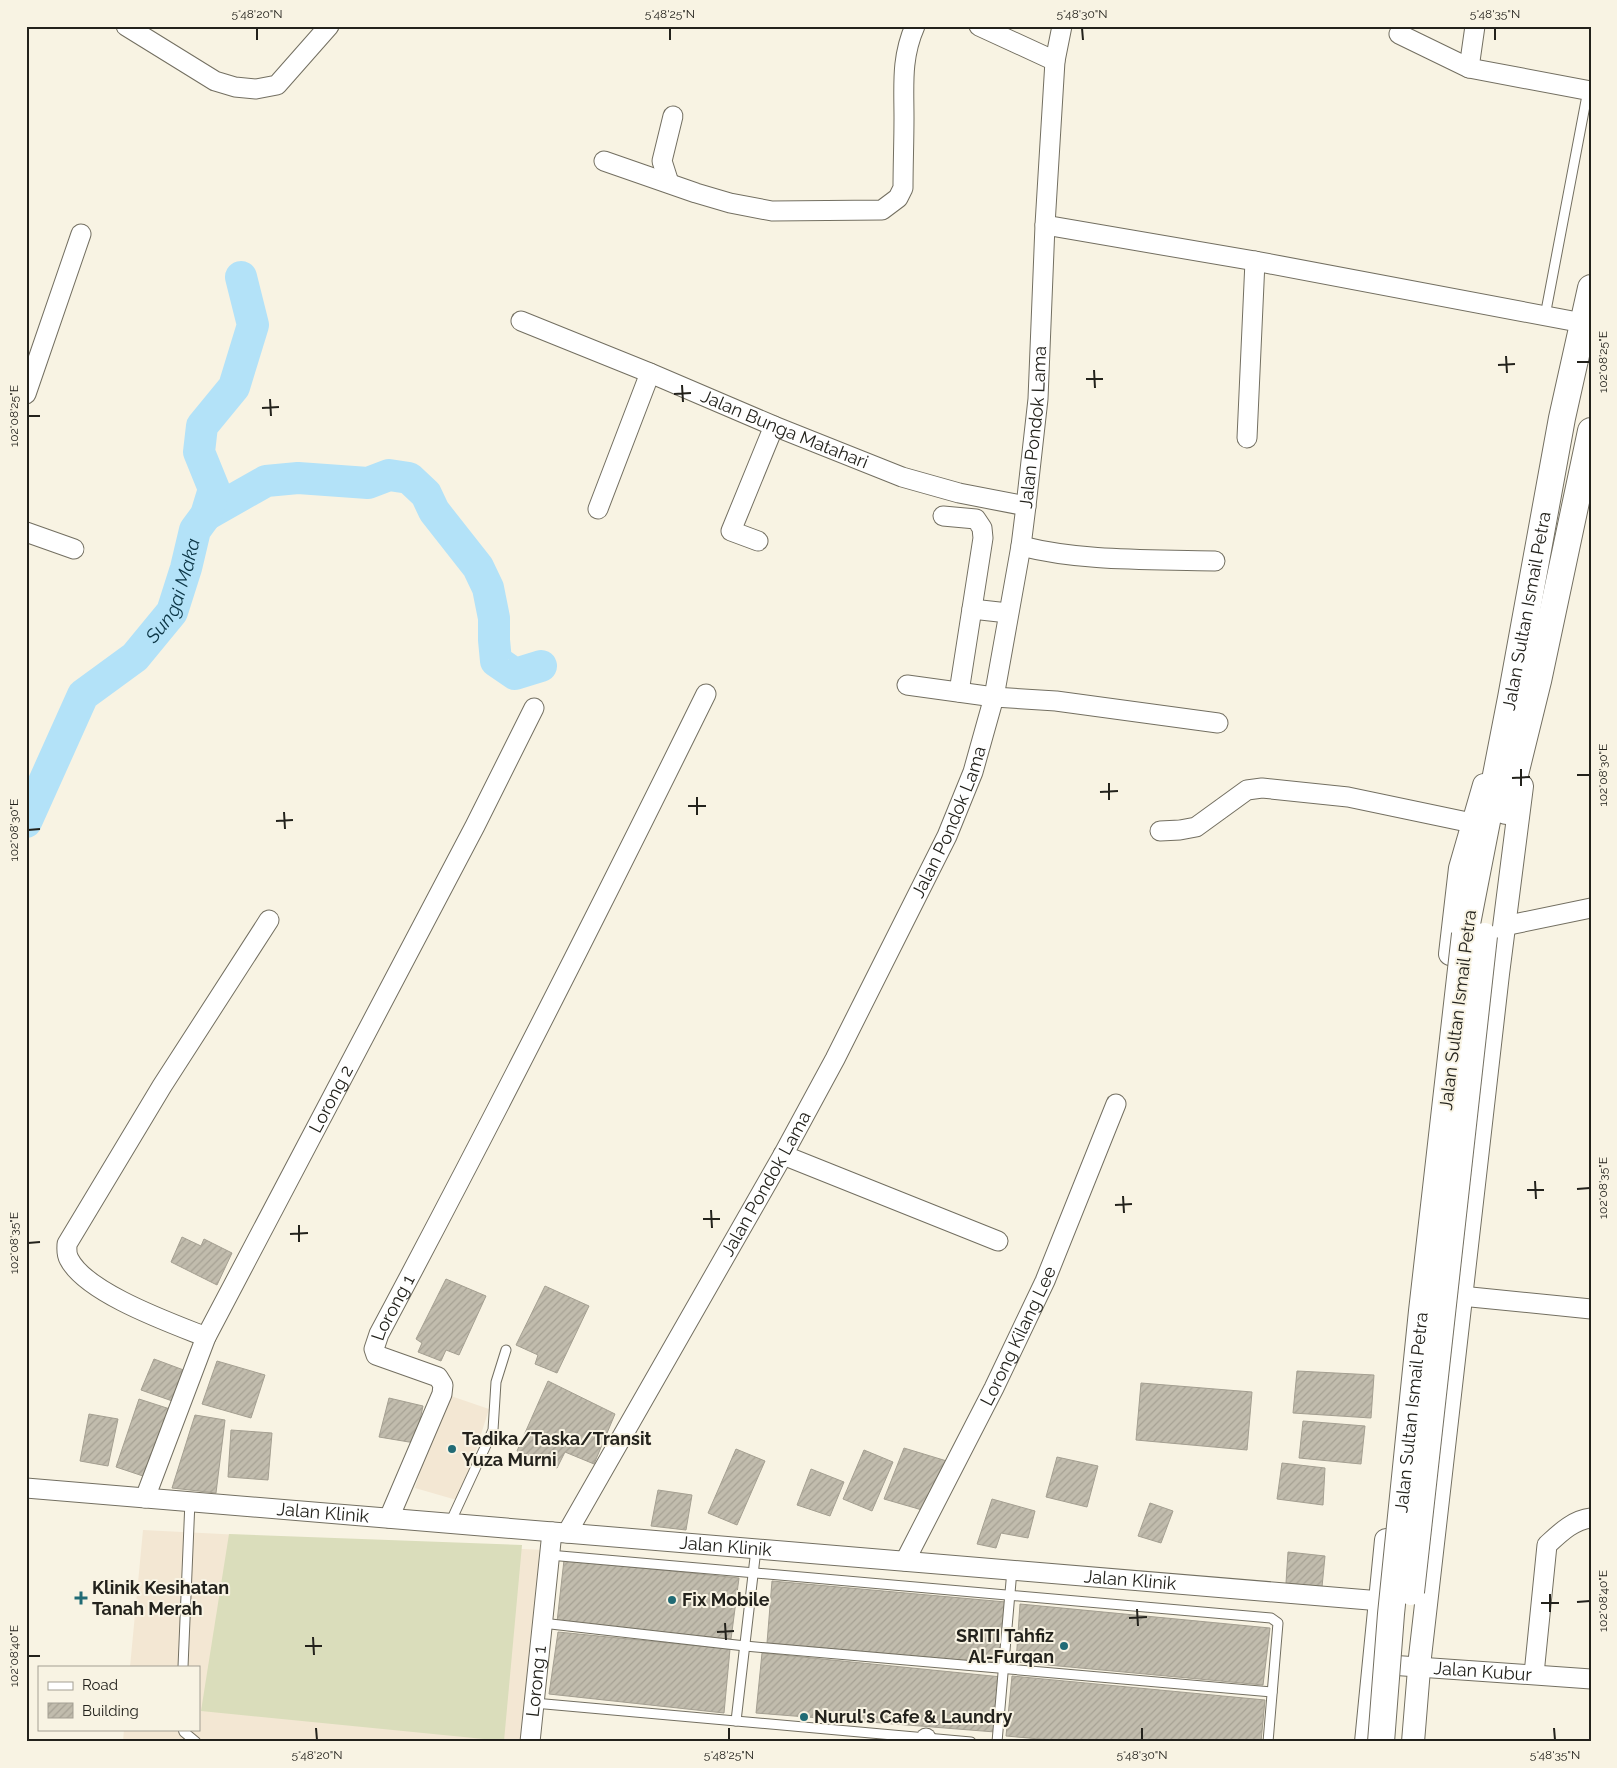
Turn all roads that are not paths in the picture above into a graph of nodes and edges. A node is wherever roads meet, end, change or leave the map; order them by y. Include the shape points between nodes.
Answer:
1 (126, 26) edge
2 (328, 26) edge
3 (915, 26) edge
4 (979, 26) edge
5 (1062, 26) edge
6 (1474, 26) edge
7 (1399, 34) dead end
8 (1055, 61) junction
9 (1469, 68) junction
10 (1589, 91) edge
11 (673, 116) dead end
12 (604, 160) dead end
13 (669, 183) junction
14 (1045, 226) junction
15 (81, 234) dead end
16 (1255, 261) junction
17 (1591, 288) edge
18 (1545, 316) junction
19 (521, 321) dead end
20 (1583, 323) junction
21 (650, 373) junction
22 (26, 394) edge
23 (774, 426) junction
24 (1591, 431) edge
25 (1246, 438) dead end
26 (1026, 506) junction
27 (598, 509) dead end
28 (943, 516) dead end
29 (26, 532) edge
30 (758, 541) dead end
31 (1021, 546) junction
32 (74, 549) dead end
33 (1215, 561) dead end
34 (972, 609) junction
35 (1008, 613) junction
36 (907, 685) dead end
37 (959, 692) junction
38 (706, 694) dead end
39 (994, 697) junction
40 (1511, 698) junction
41 (534, 708) dead end
42 (1218, 724) dead end
43 (1472, 823) junction
44 (1160, 830) dead end
45 (1591, 908) edge
46 (269, 920) dead end
47 (1484, 932) junction
48 (1116, 1104) dead end
49 (783, 1155) junction
50 (998, 1240) dead end
51 (1461, 1296) junction
52 (1591, 1309) edge
53 (206, 1337) junction
54 (506, 1350) dead end
55 (26, 1488) edge
56 (145, 1498) junction
57 (190, 1502) junction
58 (389, 1518) junction
59 (1591, 1518) edge
60 (450, 1523) junction
61 (559, 1532) junction
62 (756, 1549) junction
63 (549, 1555) junction
64 (906, 1561) junction
65 (1012, 1570) junction
66 (754, 1572) junction
67 (1010, 1595) junction
68 (1379, 1600) junction
69 (1426, 1604) junction
70 (542, 1623) junction
71 (745, 1646) junction
72 (1373, 1664) junction
73 (183, 1666) edge
74 (1419, 1668) junction
75 (1004, 1669) junction
76 (1534, 1674) junction
77 (1591, 1679) edge
78 (1272, 1692) junction
79 (534, 1703) junction
80 (736, 1721) junction
81 (183, 1730) edge
82 (926, 1740) edge
83 (196, 1742) edge
84 (530, 1742) edge
85 (971, 1742) edge
86 (997, 1742) edge
87 (1268, 1742) edge
88 (1366, 1742) edge
89 (1381, 1742) edge
90 (1398, 1742) edge
91 (1412, 1742) edge

1 - 2 street via 215,81 256,89 277,85
3 - 13 street via 908,43 902,89 903,188 898,198 882,210 772,211 730,203
4 - 8 street
5 - 8 street, Jalan Pondok Lama
6 - 9 street
7 - 9 street
8 - 14 street, Jalan Pondok Lama
9 - 10 street
10 - 18 lane
11 - 13 street via 662,161
12 - 13 street
14 - 16 street
14 - 26 street, Jalan Pondok Lama via 1038,399
15 - 22 street
16 - 18 street
16 - 25 street
17 - 20 main road, Jalan Sultan Ismail Petra
18 - 20 street
19 - 21 street, Jalan Bunga Matahari
20 - 40 main road, Jalan Sultan Ismail Petra via 1562,418
21 - 23 street, Jalan Bunga Matahari
21 - 27 street
23 - 26 street, Jalan Bunga Matahari via 902,477 958,493
23 - 30 street via 731,531
24 - 47 main road, Jalan Sultan Ismail Petra via 1538,681 1499,837
26 - 31 street, Jalan Pondok Lama
28 - 34 street via 976,520 982,528
29 - 32 street
31 - 33 street via 1076,557
31 - 35 street, Jalan Pondok Lama
34 - 35 street
34 - 37 street
35 - 39 street, Jalan Pondok Lama
36 - 37 street
37 - 39 street
38 - 58 street, Lorong 1 via 590,929 379,1334 374,1349 376,1355 438,1377 443,1385
39 - 42 street via 1048,700
39 - 49 street, Jalan Pondok Lama via 973,772 947,836
40 - 43 street
40 - 47 main road, Jalan Sultan Ismail Petra
41 - 53 street, Lorong 2
43 - 44 street via 1348,797 1262,788 1247,790 1196,827
43 - 68 street via 1460,868
45 - 47 street
46 - 53 street via 162,1086 67,1244 69,1259 84,1278 139,1310
47 - 51 street
47 - 89 main road, Jalan Sultan Ismail Petra, bridge via 1422,1311
47 - 90 main road, Jalan Sultan Ismail Petra, bridge
48 - 64 street, Lorong Kilang Lee via 1046,1281
49 - 50 street
49 - 61 street, Jalan Pondok Lama
51 - 52 street
51 - 69 street
53 - 56 street, Lorong 2
54 - 60 lane via 496,1382 493,1430
55 - 56 street, Jalan Klinik
56 - 57 street, Jalan Klinik
57 - 58 street, Jalan Klinik
57 - 73 lane
58 - 60 street, Jalan Klinik
59 - 76 street via 1581,1519 1547,1545
60 - 61 street, Jalan Klinik
61 - 62 street, Jalan Klinik
61 - 63 street, Lorong 1
62 - 64 street, Jalan Klinik
62 - 66 lane
63 - 66 lane
63 - 70 street, Lorong 1
64 - 65 street, Jalan Klinik
65 - 67 lane
65 - 68 street, Jalan Klinik
66 - 67 lane
66 - 71 lane
67 - 75 lane
67 - 78 lane via 1271,1618 1278,1623
68 - 69 street, Jalan Klinik
68 - 72 street
69 - 74 street
70 - 71 lane
70 - 79 street, Lorong 1
71 - 75 lane
71 - 80 lane
72 - 74 street, Jalan Kubur
72 - 88 street
74 - 76 street, Jalan Kubur
74 - 91 street
75 - 78 lane
75 - 86 lane
76 - 77 street, Jalan Kubur
78 - 87 lane
79 - 80 lane
79 - 84 street, Lorong 1
80 - 82 lane
81 - 83 lane
82 - 85 lane

